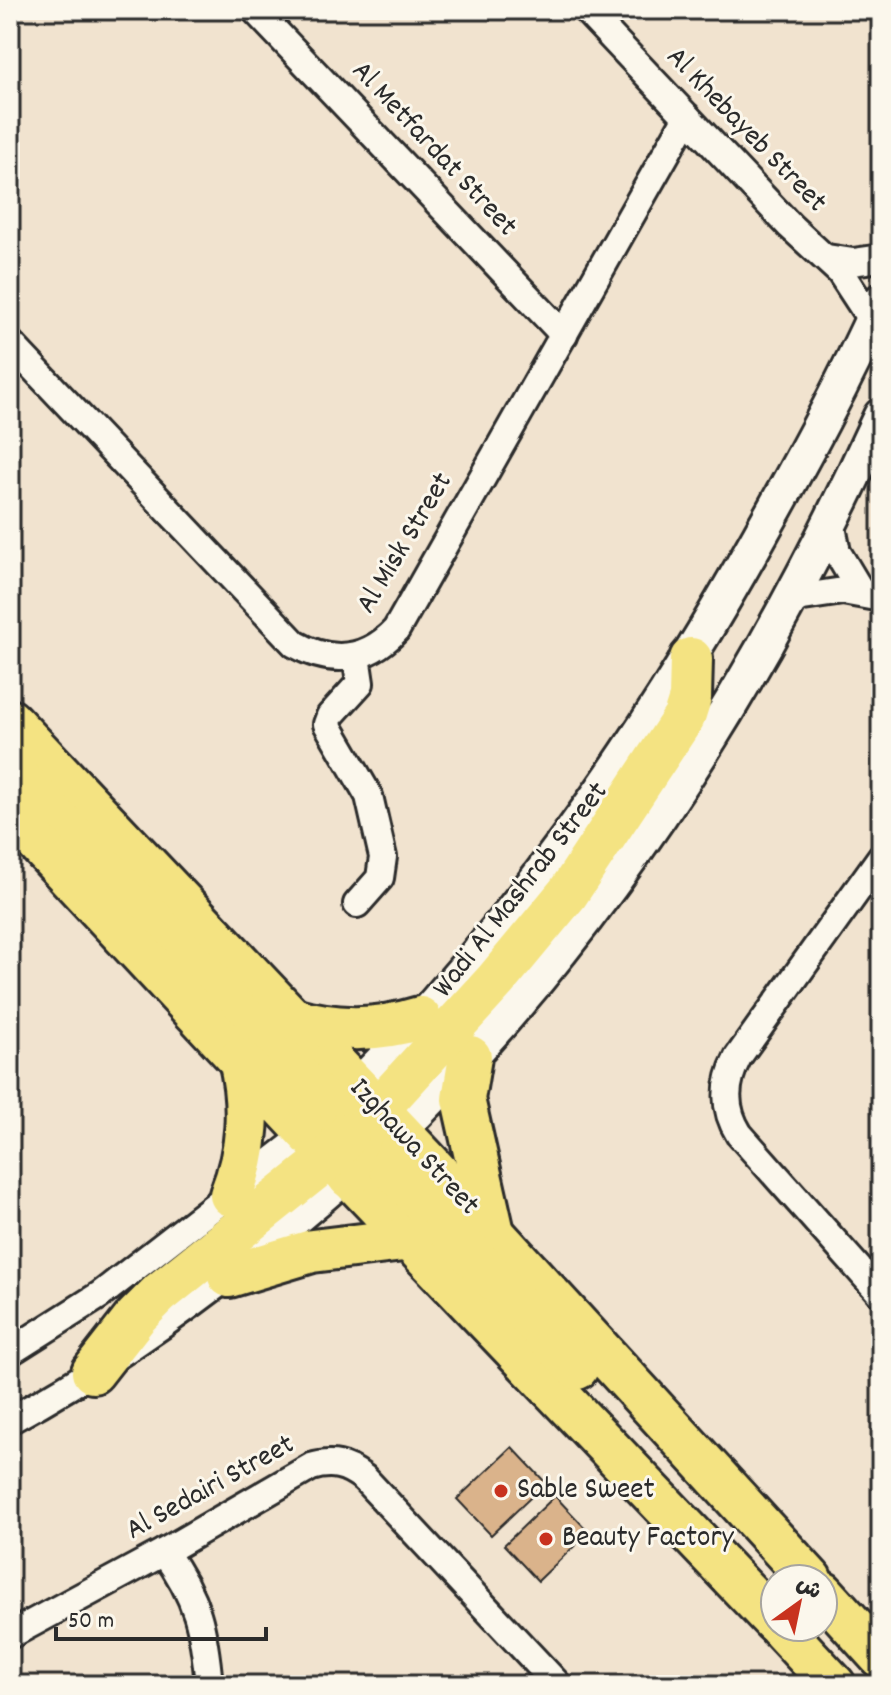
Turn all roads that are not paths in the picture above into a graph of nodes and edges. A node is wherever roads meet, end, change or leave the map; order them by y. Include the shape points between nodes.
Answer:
1 (255, 10) edge
2 (586, 10) edge
3 (687, 117) junction
4 (827, 258) junction
5 (881, 258) edge
6 (876, 311) edge
7 (564, 335) junction
8 (10, 343) edge
9 (881, 416) edge
10 (831, 522) junction
11 (871, 595) edge
12 (790, 599) junction
13 (356, 656) junction
14 (691, 659) junction
15 (10, 721) edge
16 (10, 768) edge
17 (10, 813) edge
18 (881, 857) edge
19 (357, 904) dead end
20 (289, 1018) junction
21 (420, 1018) junction
22 (470, 1057) junction
23 (240, 1059) junction
24 (354, 1132) junction
25 (231, 1195) junction
26 (493, 1233) junction
27 (412, 1239) junction
28 (229, 1276) junction
29 (881, 1294) edge
30 (10, 1352) edge
31 (93, 1372) junction
32 (10, 1420) edge
33 (714, 1473) junction
34 (164, 1552) junction
35 (796, 1563) edge
36 (759, 1605) edge
37 (839, 1611) edge
38 (10, 1635) edge
39 (795, 1643) edge
40 (881, 1657) edge
41 (543, 1680) edge
42 (209, 1685) edge
43 (834, 1685) edge

1 - 7 street, Al Metfardat Street
2 - 3 street, Al Khebayeb Street
3 - 4 street, Al Khebayeb Street
3 - 7 street, Al Misk Street
4 - 5 street, Al Khebayeb Street
4 - 6 street, Al Khebayeb Street
6 - 14 street, Wadi Al Mashrab Street via 811,444
7 - 13 street, Al Misk Street via 396,630
8 - 13 street, Al Misk Street via 295,644 324,657
9 - 10 street, Wadi Al Mashrab Street
10 - 11 street via 837,552
10 - 12 street, Wadi Al Mashrab Street
11 - 12 street via 825,592
12 - 22 street, Wadi Al Mashrab Street via 654,827 574,936
13 - 19 street via 360,683 327,724 369,796 383,857 380,878
14 - 21 street, Wadi Al Mashrab Street via 545,871
14 - 24 main road via 684,717 601,847 533,938
15 - 20 main road, Izghawa Street
16 - 24 main road
17 - 23 main road, Izghawa Street
18 - 29 street via 738,1057 726,1096 739,1134
20 - 21 main road via 355,1029
20 - 24 main road, Izghawa Street
21 - 24 street, Wadi Al Mashrab Street
22 - 24 street, Wadi Al Mashrab Street
22 - 26 main road via 463,1099
23 - 24 main road, Izghawa Street
23 - 25 main road via 248,1127
24 - 25 street, Wadi Al Mashrab Street
24 - 26 main road, Izghawa Street
24 - 27 main road, Izghawa Street
24 - 28 street, Wadi Al Mashrab Street
24 - 31 main road via 160,1293
24 - 33 main road via 600,1391 653,1436
25 - 30 street, Wadi Al Mashrab Street via 100,1295
26 - 33 main road, Izghawa Street
27 - 28 main road via 312,1251
27 - 36 main road, Izghawa Street
28 - 31 street, Wadi Al Mashrab Street
31 - 32 street, Wadi Al Mashrab Street
33 - 35 main road, Izghawa Street
34 - 38 street, Al Sedairi Street
34 - 41 street, Al Sedairi Street via 311,1467 339,1464 364,1478
34 - 42 street via 203,1627
37 - 40 main road
39 - 43 main road

